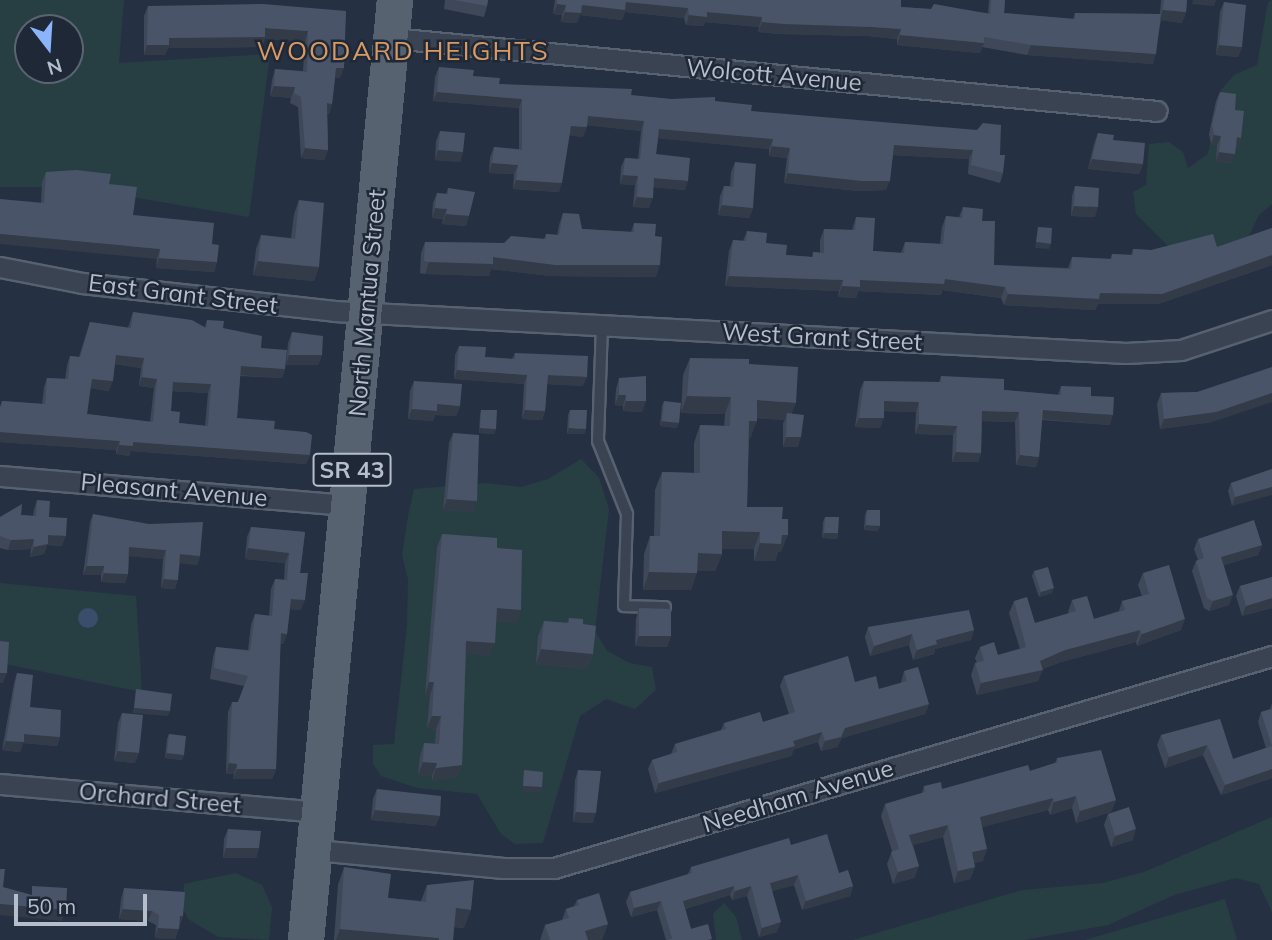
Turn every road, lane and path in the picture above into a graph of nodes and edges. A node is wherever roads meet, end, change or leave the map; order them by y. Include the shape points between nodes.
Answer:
1 (395, 0) edge
2 (392, 38) junction
3 (1157, 111) dead end
4 (0, 267) edge
5 (366, 313) junction
6 (1272, 320) edge
7 (602, 325) junction
8 (0, 476) edge
9 (349, 505) junction
10 (665, 607) edge
11 (1272, 656) edge
12 (0, 784) edge
13 (319, 812) junction
14 (316, 850) junction
15 (306, 940) edge

1 - 2 main road, North Mantua Street / SR 43
2 - 3 street, Wolcott Avenue
2 - 5 main road, North Mantua Street / SR 43
4 - 5 street, East Grant Street via 82,283
5 - 7 street, West Grant Street
5 - 9 main road, North Mantua Street / SR 43
6 - 7 street, West Grant Street via 1181,350 1144,354
7 - 10 lane via 598,441 627,514 624,606
8 - 9 street, Pleasant Avenue
9 - 13 main road, North Mantua Street / SR 43
11 - 14 street, Needham Avenue via 554,868 503,868
12 - 13 street, Orchard Street
13 - 14 main road, North Mantua Street / SR 43
14 - 15 main road, North Mantua Street / SR 43

